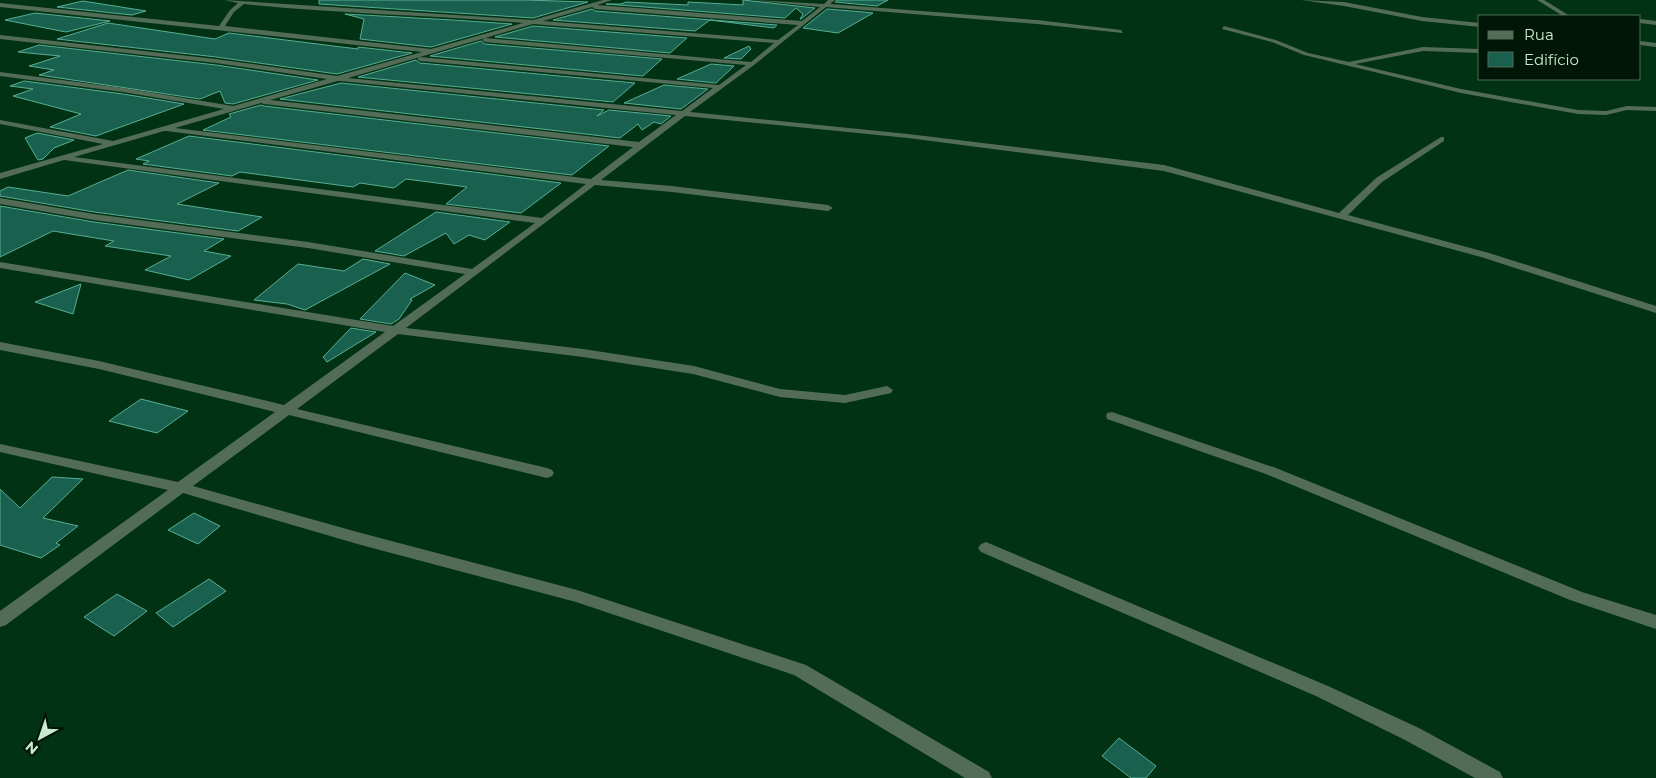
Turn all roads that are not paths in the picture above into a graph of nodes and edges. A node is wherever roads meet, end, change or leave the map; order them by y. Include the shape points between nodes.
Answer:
1 (227, 0) edge
2 (609, 0) edge
3 (754, 0) edge
4 (832, 0) edge
5 (1304, 0) edge
6 (1540, 0) edge
7 (244, 1) edge
8 (0, 5) edge
9 (826, 5) junction
10 (585, 6) junction
11 (1565, 15) edge
12 (534, 22) junction
13 (1641, 22) edge
14 (801, 23) junction
15 (1656, 23) edge
16 (1478, 25) edge
17 (1224, 28) dead end
18 (220, 29) junction
19 (1122, 32) dead end
20 (0, 37) edge
21 (477, 40) junction
22 (779, 42) junction
23 (1641, 43) edge
24 (1656, 45) edge
25 (1478, 51) edge
26 (434, 52) junction
27 (411, 58) junction
28 (1348, 63) junction
29 (752, 64) junction
30 (0, 74) edge
31 (340, 79) junction
32 (721, 87) junction
33 (260, 101) junction
34 (234, 108) junction
35 (1656, 109) edge
36 (684, 114) junction
37 (0, 122) edge
38 (166, 129) junction
39 (1441, 139) dead end
40 (114, 144) junction
41 (639, 145) junction
42 (63, 158) junction
43 (0, 176) edge
44 (592, 182) junction
45 (0, 201) edge
46 (828, 208) dead end
47 (1340, 217) junction
48 (544, 221) junction
49 (0, 265) edge
50 (474, 272) junction
51 (1656, 310) edge
52 (396, 330) junction
53 (0, 346) edge
54 (887, 390) dead end
55 (287, 409) junction
56 (1112, 416) dead end
57 (0, 448) edge
58 (547, 473) dead end
59 (178, 487) junction
60 (986, 548) dead end
61 (0, 620) edge
62 (1656, 622) edge
63 (982, 778) edge
64 (1493, 778) edge

1 - 7 street
2 - 10 street
3 - 9 street
4 - 9 street
5 - 16 street
6 - 11 street
7 - 12 street via 288,7
7 - 18 street via 232,10
8 - 18 street
9 - 14 street
9 - 19 street
10 - 12 street
10 - 14 street
12 - 21 street
12 - 22 street
13 - 15 street
14 - 22 street
17 - 28 street via 1267,38 1306,54
18 - 26 street
20 - 31 street via 216,61
21 - 26 street
21 - 29 street
22 - 29 street
23 - 24 street
25 - 28 street via 1423,48
26 - 27 street
27 - 31 street
27 - 32 street
28 - 35 street via 1461,91 1578,112
29 - 32 street
30 - 34 street
31 - 33 street
31 - 36 street
32 - 36 street
33 - 34 street
33 - 41 street
34 - 38 street
36 - 41 street
36 - 47 street via 908,136 1164,168
37 - 40 street
38 - 40 street
38 - 44 street
39 - 47 street via 1379,180
40 - 42 street
41 - 44 street
42 - 43 street
42 - 48 street
44 - 46 street
44 - 48 street
45 - 50 street
47 - 51 street via 1485,255
48 - 50 street
49 - 52 street
50 - 52 street
52 - 54 street via 694,370 780,393 845,399
52 - 55 street
53 - 55 street via 99,365
55 - 58 street
55 - 59 street
56 - 62 street via 1271,471 1576,596
57 - 59 street
59 - 61 street
59 - 63 street via 576,596 800,670
60 - 64 street via 1322,691

